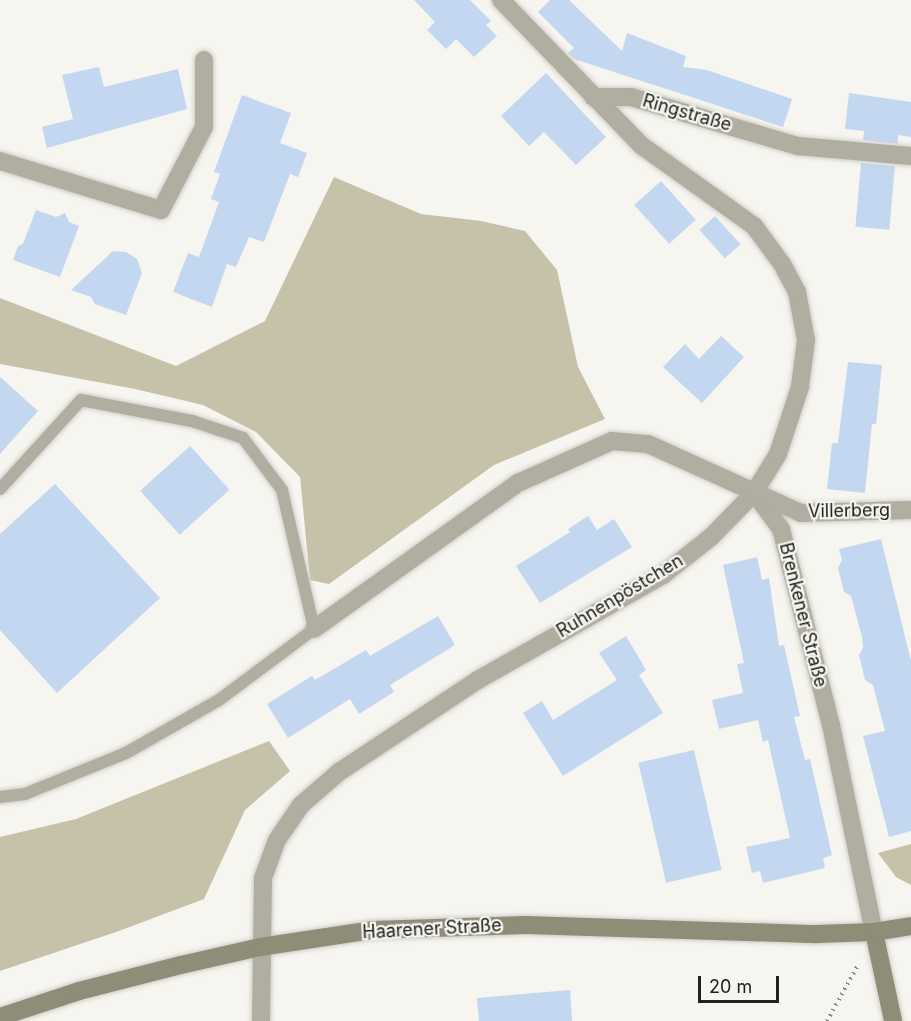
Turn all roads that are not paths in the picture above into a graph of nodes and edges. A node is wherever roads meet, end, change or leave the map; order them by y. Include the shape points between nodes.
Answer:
1 (501, 0) edge
2 (204, 60) dead end
3 (593, 97) junction
4 (911, 156) edge
5 (0, 161) edge
6 (0, 489) edge
7 (754, 493) junction
8 (911, 510) edge
9 (314, 629) junction
10 (0, 797) edge
11 (911, 926) edge
12 (874, 932) junction
13 (260, 946) junction
14 (0, 1017) edge
15 (261, 1021) edge
16 (893, 1021) edge

1 - 3 street
2 - 5 street via 204,127 161,210
3 - 4 street, Ringstraße via 631,97 798,146
3 - 7 street via 641,145 754,226 797,292 806,340 800,387 778,454
6 - 9 lane via 81,400 192,421 243,438 282,490
7 - 8 street, Villerberg via 801,513
7 - 9 street via 648,444 612,441 518,483
7 - 12 street, Brenkener Straße via 780,529 831,725
7 - 13 street, Ruhnenpöstchen via 711,537 663,575 478,680 339,772 301,805 277,840 262,878
9 - 10 lane via 219,700 126,753 25,794
11 - 12 main road, Haarener Straße
12 - 13 main road, Haarener Straße via 817,934 526,925 372,930
12 - 16 main road, Brenkener Straße
13 - 14 main road, Haarener Straße via 79,991
13 - 15 street, Ruhnenpöstchen

